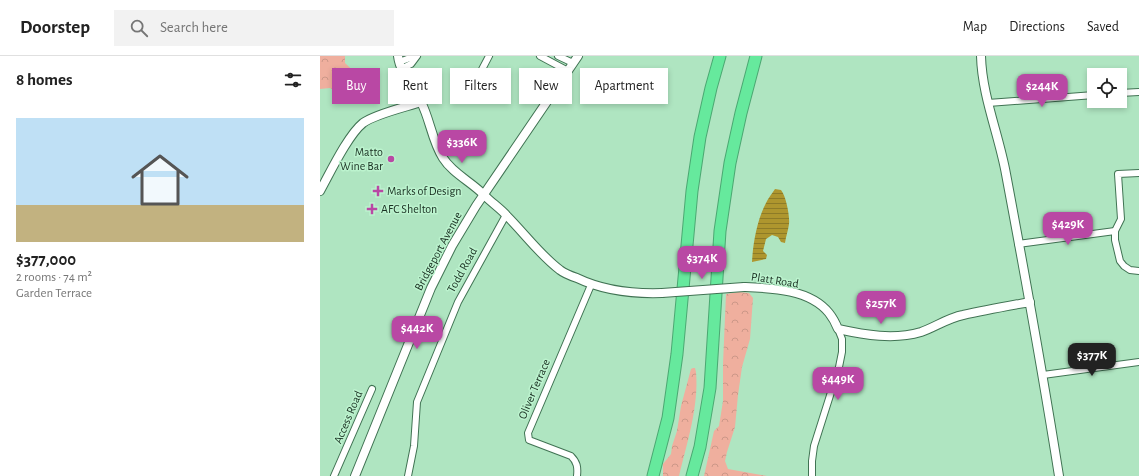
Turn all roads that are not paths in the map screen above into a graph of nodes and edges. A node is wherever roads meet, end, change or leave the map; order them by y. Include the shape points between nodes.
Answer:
1 (489, 56) edge
2 (540, 56) edge
3 (558, 56) edge
4 (578, 56) edge
5 (720, 56) edge
6 (756, 56) edge
7 (981, 56) edge
8 (416, 58) edge
9 (399, 62) edge
10 (573, 64) junction
11 (483, 68) edge
12 (562, 68) edge
13 (570, 68) edge
14 (1139, 92) edge
15 (1127, 93) edge
16 (1087, 96) edge
17 (988, 103) junction
18 (415, 104) edge
19 (422, 104) edge
20 (545, 104) edge
21 (1139, 173) edge
22 (320, 191) edge
23 (484, 194) junction
24 (506, 215) junction
25 (1115, 231) junction
26 (1018, 244) junction
27 (1139, 270) edge
28 (591, 285) junction
29 (1030, 302) junction
30 (838, 330) junction
31 (1139, 362) edge
32 (1043, 375) junction
33 (372, 389) dead end
34 (334, 476) edge
35 (355, 476) edge
36 (408, 476) edge
37 (577, 476) edge
38 (653, 476) edge
39 (692, 476) edge
40 (812, 476) edge
41 (1059, 476) edge

1 - 11 street
2 - 12 street
3 - 10 street
4 - 10 street, Bridgeport Avenue
5 - 38 highway via 700,137 692,191 677,354 668,418
6 - 39 highway via 730,163 720,231 710,388 700,447
7 - 17 street
8 - 9 street via 411,64
10 - 13 street, Bridgeport Avenue
14 - 15 street
16 - 17 street
17 - 26 street via 1002,154
18 - 22 street via 364,122 352,135
19 - 23 street, Platt Road via 447,164
20 - 23 street, Bridgeport Avenue
21 - 25 street via 1118,174 1121,219
23 - 24 street, Platt Road
23 - 35 street, Bridgeport Avenue via 452,246 431,288
24 - 28 street, Platt Road via 561,271
24 - 36 street, Todd Road via 458,302 417,402 414,446
25 - 26 street
25 - 27 street via 1120,261 1130,270
26 - 29 street
28 - 30 street, Platt Road, bridge via 629,293 744,287 773,289 798,294 818,303 829,312
28 - 37 street, Oliver Terrace via 528,433 530,440 571,456 576,461
29 - 30 street via 963,315 904,336
29 - 32 street
30 - 40 street via 842,339 842,352 814,446
31 - 32 street
32 - 41 street
33 - 34 street, Access Road

